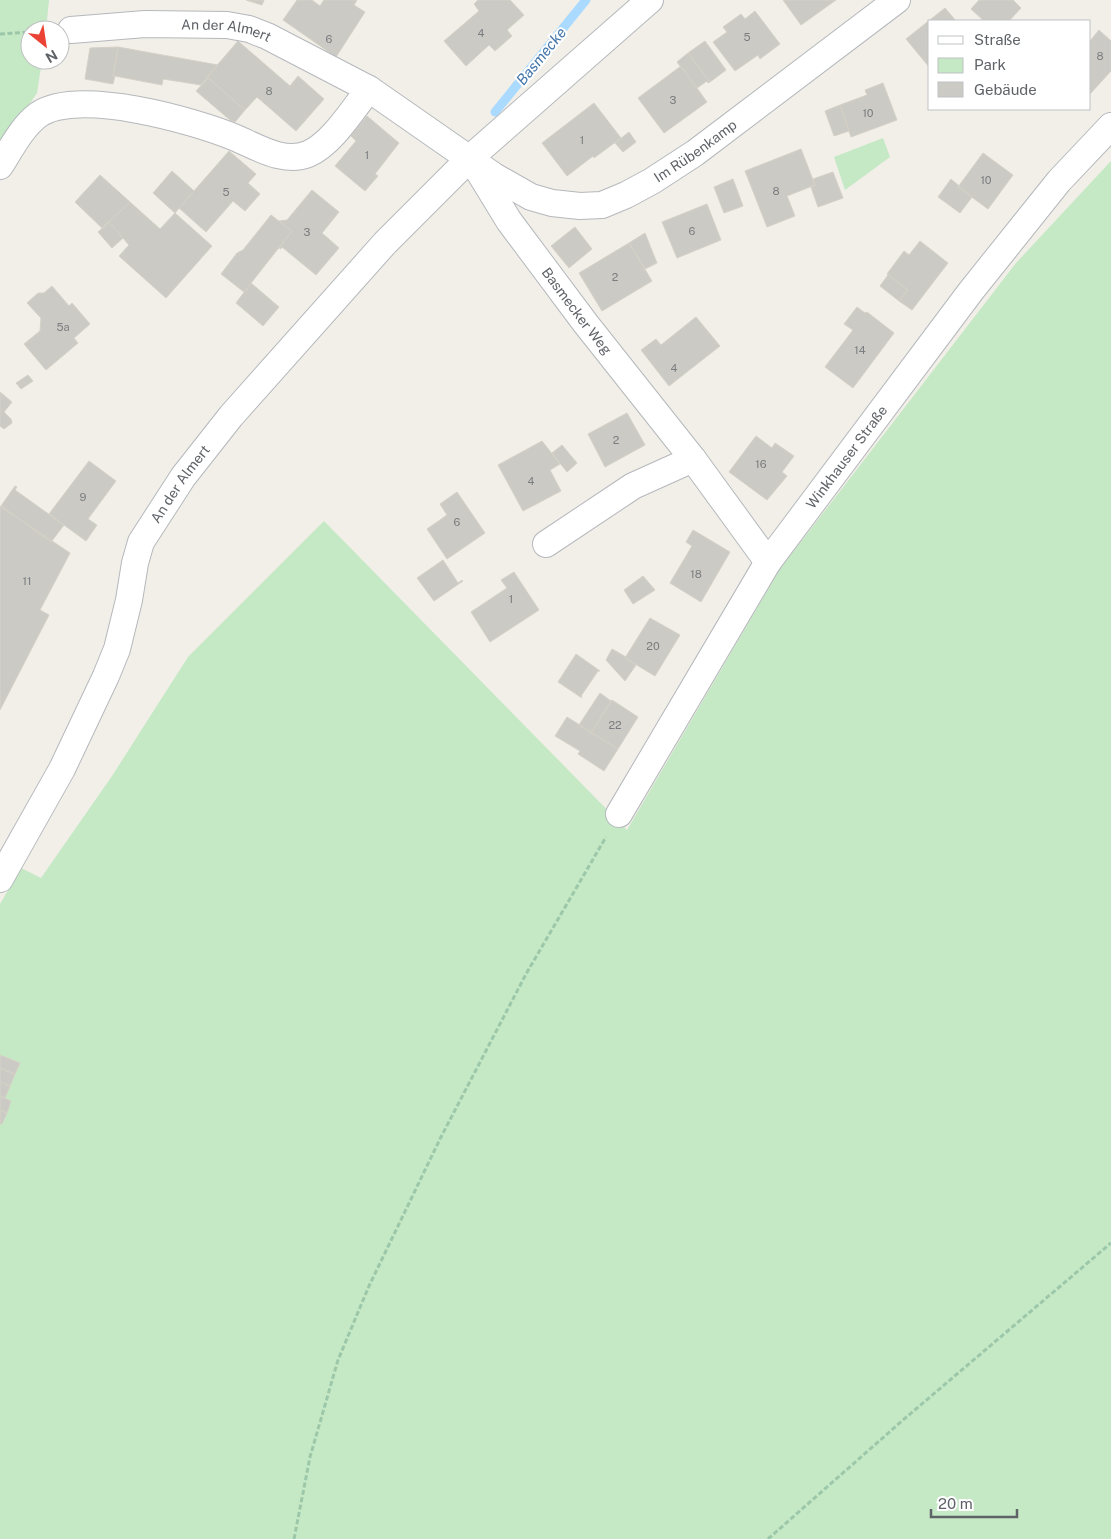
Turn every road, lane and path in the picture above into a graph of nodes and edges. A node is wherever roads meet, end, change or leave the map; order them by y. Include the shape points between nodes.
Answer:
1 (650, 0) edge
2 (897, 0) edge
3 (71, 30) dead end
4 (20, 33) edge
5 (0, 34) edge
6 (369, 88) junction
7 (1111, 126) edge
8 (470, 158) junction
9 (0, 166) edge
10 (693, 459) junction
11 (546, 544) dead end
12 (768, 562) junction
13 (619, 814) joint
14 (0, 879) edge
15 (1111, 1243) edge
16 (294, 1539) edge
17 (768, 1539) edge

1 - 8 street, An der Almert
2 - 8 street, Im Rübenkamp via 695,153 652,181 602,205 552,203 531,197
3 - 6 street, An der Almert via 145,24 227,25 249,29
4 - 5 path
6 - 8 street, An der Almert
6 - 9 street via 320,147 297,157 266,151 222,132 168,116 88,103 57,106 39,114 29,122
7 - 12 street, Winkhauser Straße via 1059,181 971,291
8 - 10 street, Basmecker Weg via 509,221
8 - 14 street, An der Almert via 385,243 231,416 182,477 152,522 141,542 119,641 106,676 62,769
10 - 11 street via 633,486
10 - 12 street, Basmecker Weg
12 - 13 street, Winkhauser Straße
13 - 16 path via 522,982 441,1137 369,1286 338,1360 310,1457
15 - 17 path

